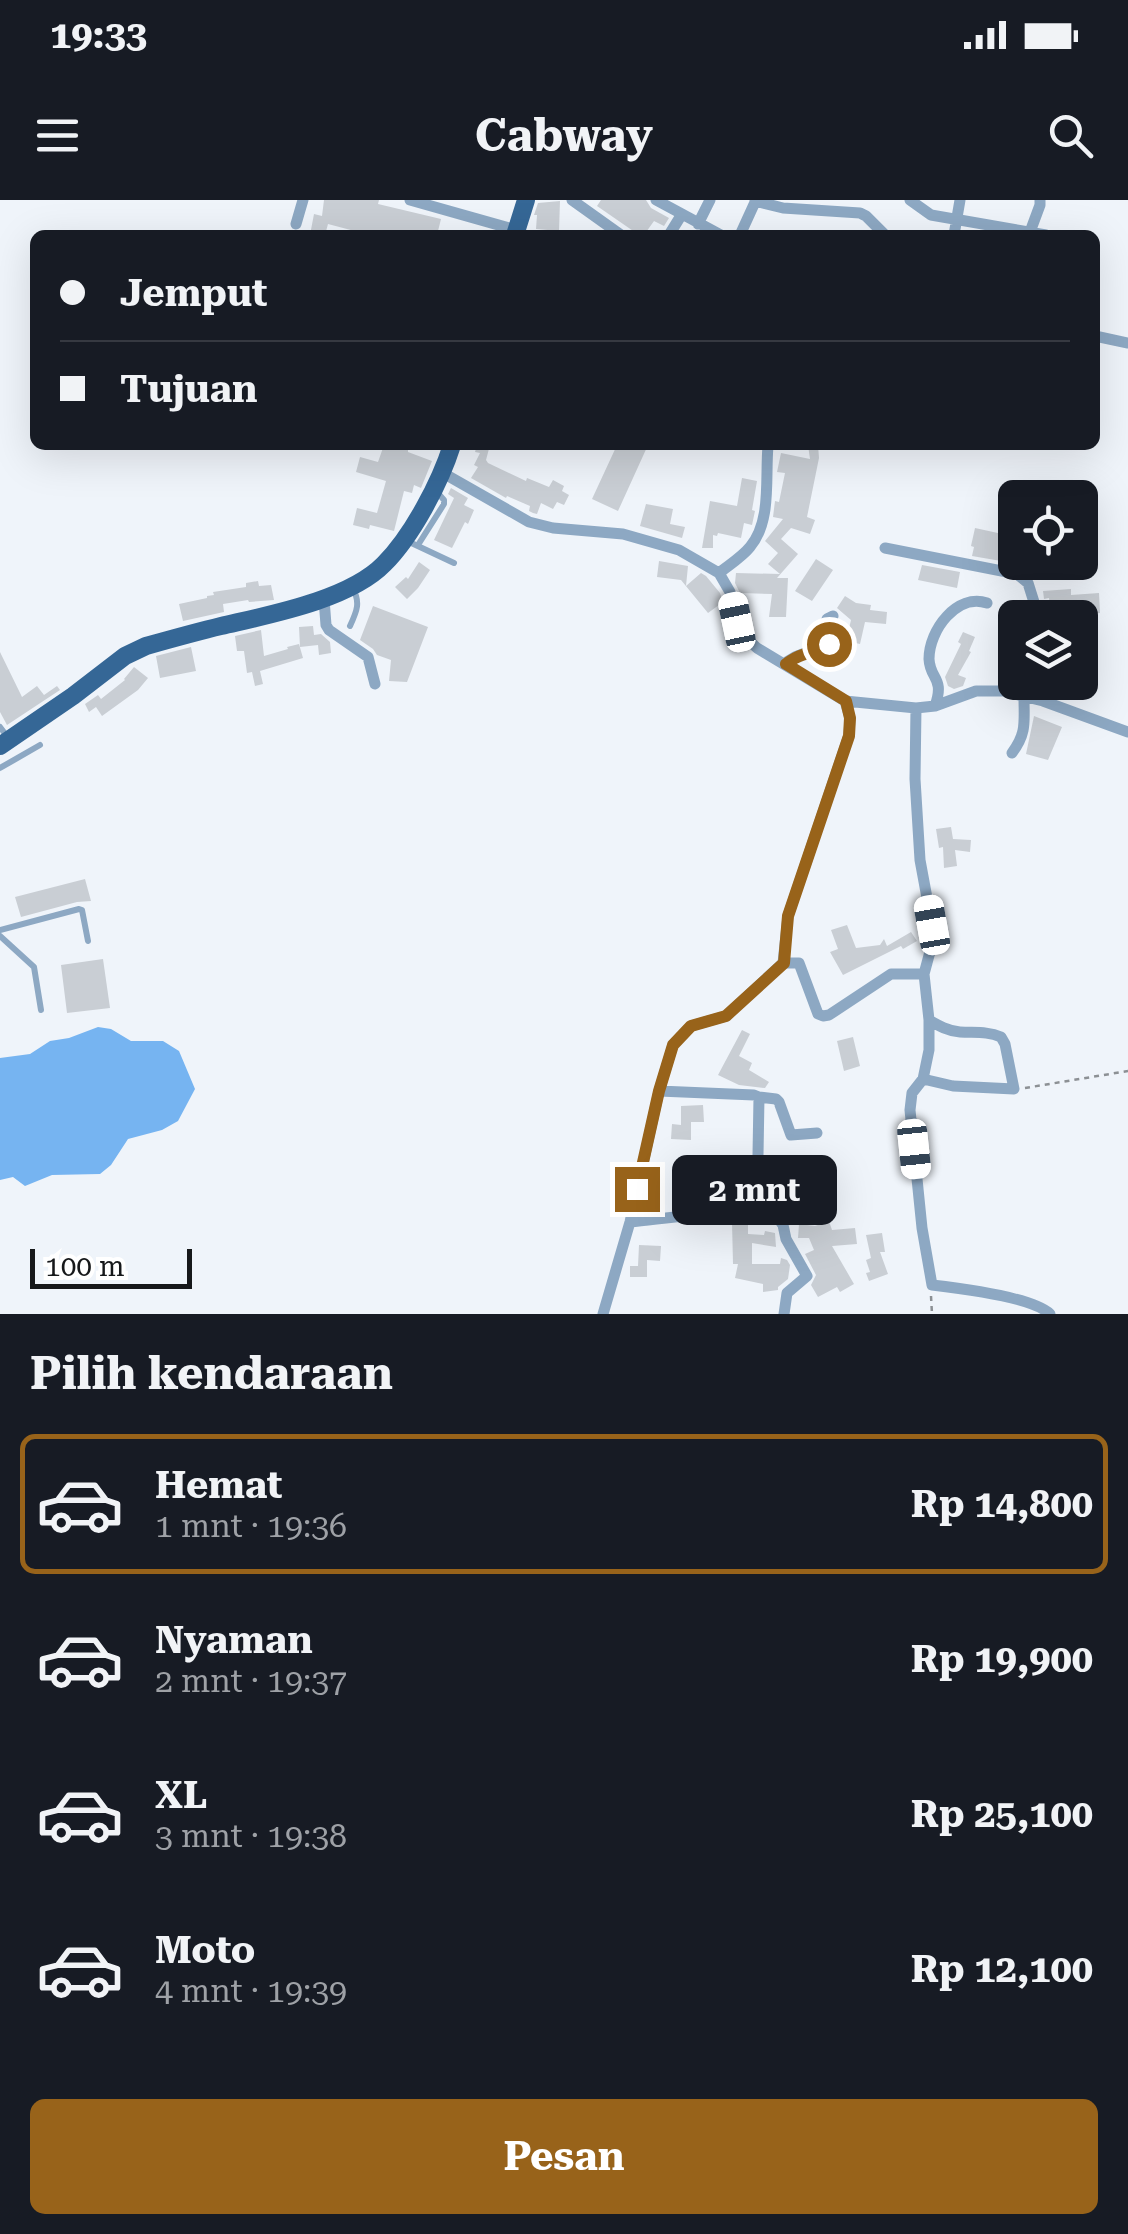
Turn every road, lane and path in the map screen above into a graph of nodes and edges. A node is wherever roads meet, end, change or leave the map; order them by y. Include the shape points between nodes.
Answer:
1 (303, 200) edge
2 (410, 200) edge
3 (526, 200) edge
4 (572, 200) edge
5 (656, 200) edge
6 (710, 200) edge
7 (910, 200) edge
8 (960, 200) edge
9 (1040, 200) edge
10 (756, 201) edge
11 (677, 207) edge
12 (957, 220) junction
13 (296, 224) dead end
14 (698, 224) junction
15 (509, 230) edge
16 (517, 230) edge
17 (614, 230) edge
18 (710, 230) edge
19 (742, 230) edge
20 (880, 230) edge
21 (955, 230) edge
22 (1018, 230) edge
23 (1031, 230) edge
24 (1100, 337) edge
25 (1128, 342) edge
26 (450, 450) edge
27 (768, 450) edge
28 (439, 481) junction
29 (411, 542) junction
30 (886, 548) dead end
31 (454, 563) dead end
32 (719, 573) junction
33 (352, 586) junction
34 (324, 598) junction
35 (1033, 600) edge
36 (987, 603) dead end
37 (833, 616) dead end
38 (350, 626) dead end
39 (786, 664) junction
40 (374, 684) dead end
41 (998, 691) edge
42 (1024, 700) edge
43 (1038, 700) edge
44 (846, 701) junction
45 (1043, 701) joint
46 (935, 706) junction
47 (916, 708) junction
48 (1128, 732) edge
49 (3, 738) edge
50 (40, 745) dead end
51 (1012, 753) dead end
52 (0, 768) edge
53 (0, 933) edge
54 (88, 941) dead end
55 (784, 963) junction
56 (924, 974) junction
57 (40, 1010) dead end
58 (929, 1020) junction
59 (1128, 1071) edge
60 (924, 1078) junction
61 (1014, 1089) junction
62 (659, 1091) junction
63 (760, 1098) junction
64 (817, 1133) dead end
65 (757, 1212) junction
66 (630, 1222) junction
67 (932, 1284) junction
68 (602, 1314) edge
69 (784, 1314) edge
70 (932, 1314) edge
71 (1050, 1314) edge

1 - 13 street
2 - 15 street
3 - 16 main road
4 - 17 street
5 - 11 street
6 - 14 street
7 - 12 street via 925,212
8 - 12 street
9 - 23 street
10 - 19 street
10 - 20 street via 860,213
11 - 14 street
12 - 21 street
12 - 22 street
14 - 18 street
24 - 25 street
26 - 28 main road
27 - 32 street via 757,536
28 - 29 main road
28 - 32 street via 529,522 623,534 679,550
29 - 31 lane
29 - 33 main road
30 - 35 street via 1017,574
32 - 39 street via 745,636
33 - 34 main road
33 - 38 lane via 358,608
34 - 40 street via 328,630 368,657
34 - 49 main road via 146,646
36 - 46 street via 963,603 936,635 930,655 940,688
37 - 39 street via 827,619 828,648
39 - 44 street
41 - 46 street via 976,691
42 - 51 street via 1022,740
43 - 45 street
44 - 47 street
44 - 55 street via 849,736 788,916
45 - 48 street
46 - 47 street
47 - 56 street via 919,844 932,925
50 - 52 lane
53 - 54 lane via 79,909
53 - 57 lane via 34,967
55 - 56 street via 799,963 823,1016 891,974
55 - 62 street via 726,1016 686,1030 673,1045
56 - 58 street
58 - 60 street
58 - 61 street via 957,1032 1001,1037
59 - 61 path
60 - 61 street
60 - 67 street via 910,1110
62 - 63 street
62 - 66 street
63 - 64 street via 779,1102 791,1135
63 - 65 street
65 - 66 street
65 - 69 street via 775,1214 806,1270 787,1293
66 - 68 street
67 - 70 path
67 - 71 street

